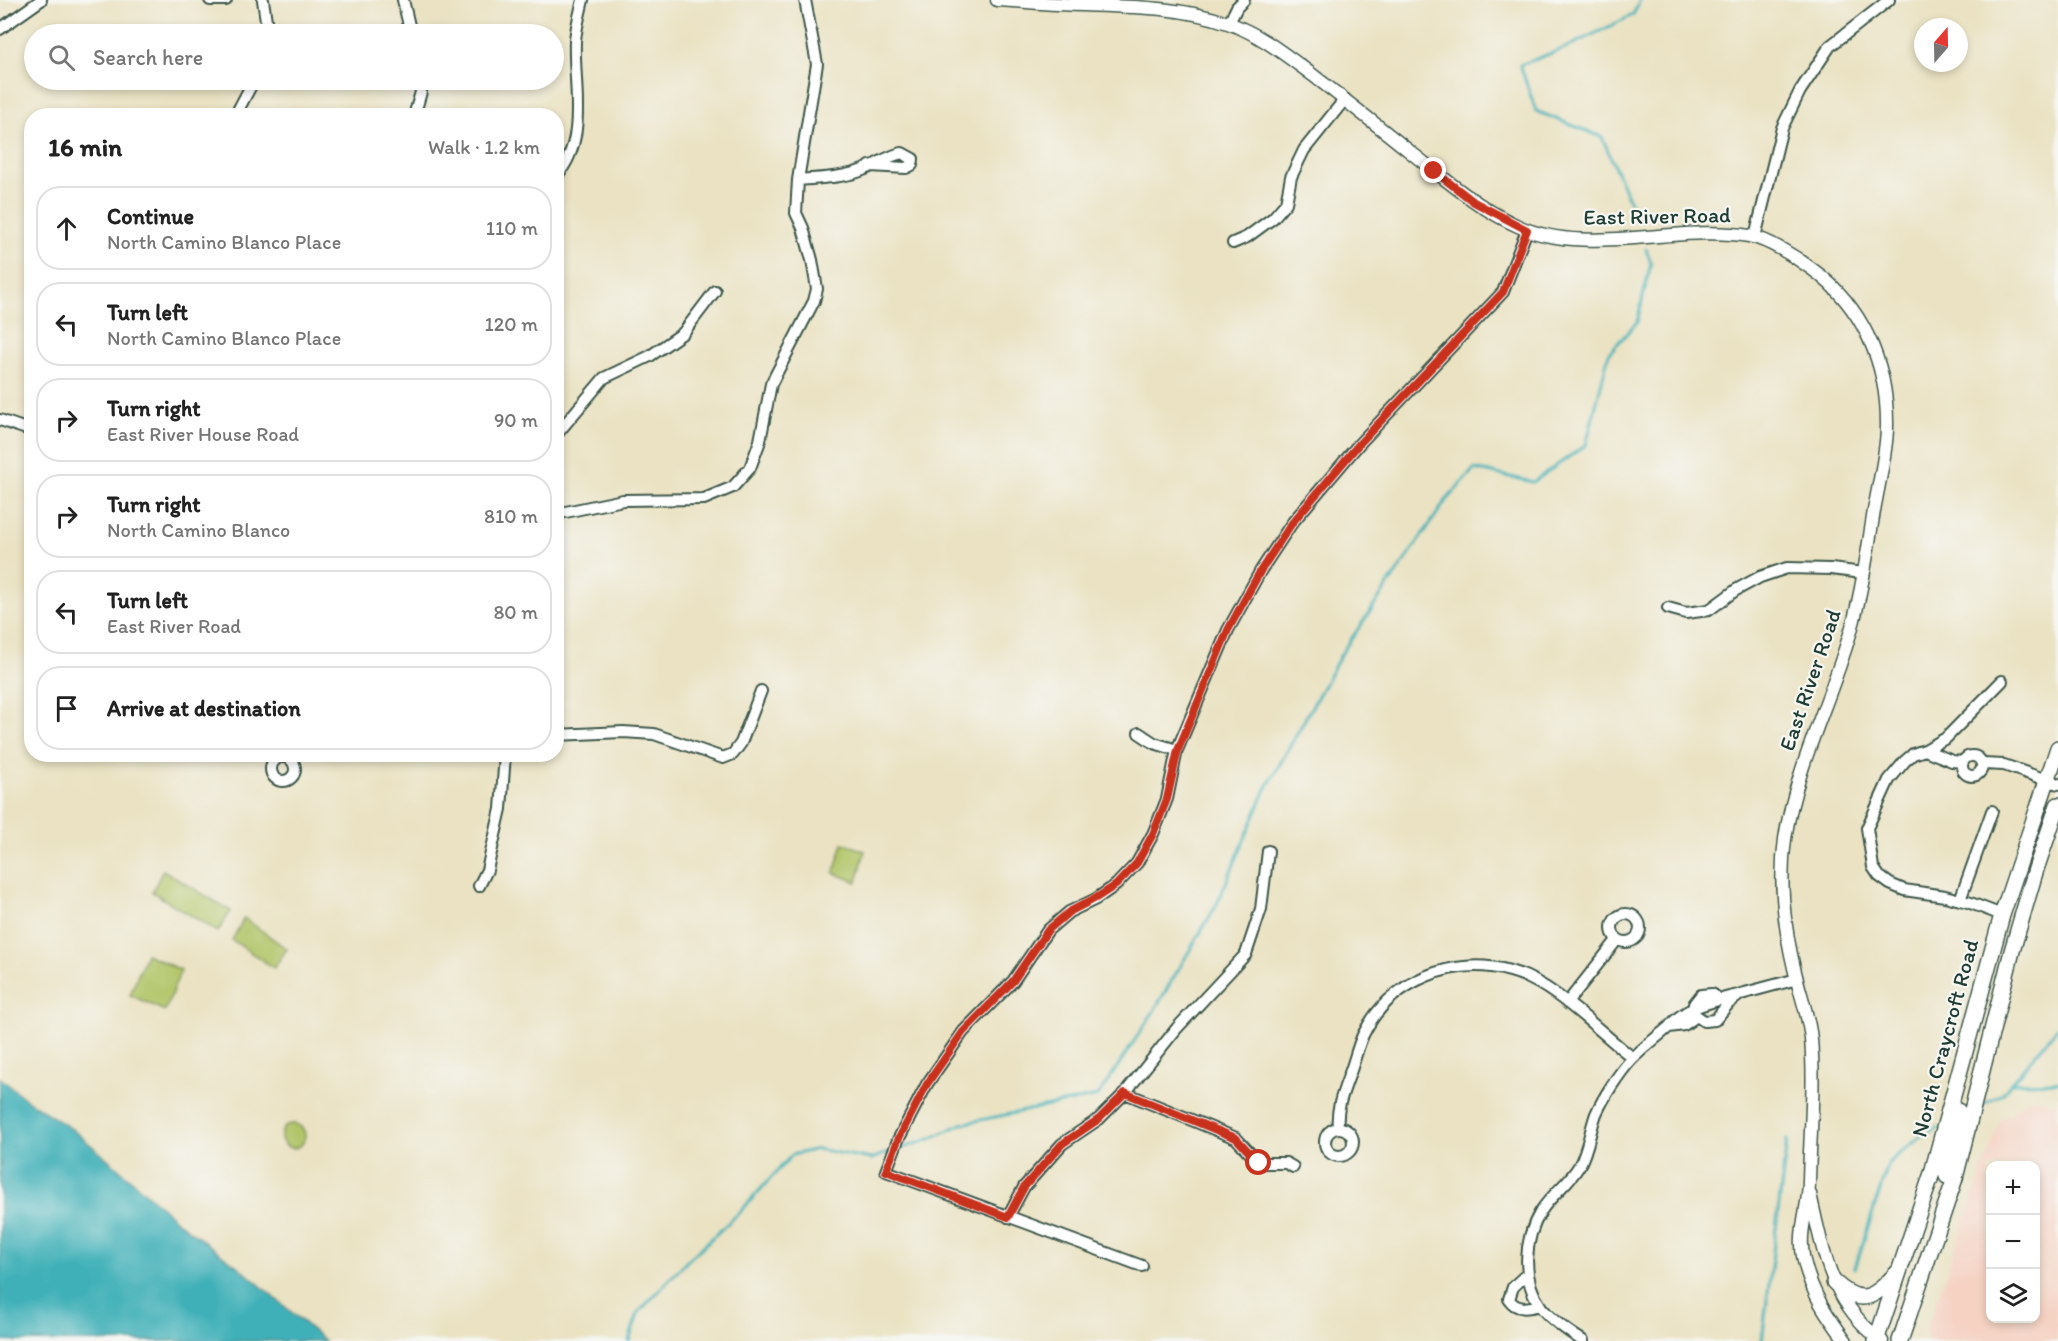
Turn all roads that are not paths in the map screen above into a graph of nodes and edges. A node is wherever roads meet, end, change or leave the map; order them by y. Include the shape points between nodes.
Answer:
1 (41, 0) edge
2 (210, 0) edge
3 (226, 0) edge
4 (263, 0) edge
5 (403, 0) edge
6 (583, 0) edge
7 (805, 0) edge
8 (997, 0) edge
9 (1244, 0) edge
10 (1889, 0) edge
11 (1229, 23) junction
12 (267, 24) edge
13 (409, 24) edge
14 (0, 29) edge
15 (249, 90) edge
16 (420, 90) edge
17 (1345, 99) junction
18 (239, 108) edge
19 (416, 108) edge
20 (564, 165) edge
21 (870, 166) dead end
22 (798, 180) junction
23 (1527, 230) junction
24 (1755, 237) junction
25 (1233, 243) dead end
26 (715, 291) dead end
27 (0, 420) edge
28 (564, 426) edge
29 (24, 428) edge
30 (564, 513) edge
31 (1863, 573) junction
32 (1668, 608) dead end
33 (2002, 681) dead end
34 (761, 691) dead end
35 (1139, 733) dead end
36 (564, 735) edge
37 (2058, 748) edge
38 (1178, 750) junction
39 (1924, 750) junction
40 (504, 762) edge
41 (1963, 762) junction
42 (1983, 764) junction
43 (2053, 782) edge
44 (2058, 805) edge
45 (1992, 810) dead end
46 (1268, 851) dead end
47 (479, 886) dead end
48 (1960, 900) junction
49 (2002, 915) junction
50 (1617, 940) dead end
51 (1797, 979) junction
52 (1984, 981) junction
53 (1738, 995) junction
54 (1567, 1003) junction
55 (1695, 1012) junction
56 (1986, 1054) junction
57 (1633, 1059) junction
58 (1125, 1093) junction
59 (1954, 1108) junction
60 (1338, 1127) dead end
61 (1293, 1167) dead end
62 (1955, 1178) junction
63 (1809, 1190) junction
64 (1008, 1217) junction
65 (1142, 1266) dead end
66 (1902, 1268) junction
67 (1528, 1273) junction
68 (1834, 1282) junction
69 (1540, 1305) junction
70 (1879, 1340) edge
71 (1583, 1341) edge
72 (1846, 1341) edge
73 (1900, 1341) edge

1 - 14 street
2 - 3 street
4 - 12 street
5 - 13 street
6 - 20 street via 575,40 577,116 572,148
7 - 22 street via 817,64
8 - 11 street, East River Road via 1175,11
9 - 11 street
10 - 24 street via 1830,46 1800,92 1782,128
11 - 17 street, East River Road via 1276,48
15 - 18 street
16 - 19 street
17 - 23 street, East River Road via 1474,202
17 - 25 street via 1304,150 1291,177 1286,203 1273,218
21 - 22 street via 840,176
22 - 30 street via 796,213 817,289 771,384 760,441 750,468 733,487 704,499 623,500
23 - 24 street, East River Road via 1566,238 1598,239 1708,233
23 - 38 street via 1503,292 1359,444 1292,523 1228,630
24 - 31 street, East River Road via 1809,267 1845,299 1869,336 1878,360 1887,429
26 - 28 street via 683,333 650,356 604,378
27 - 29 street
31 - 32 street via 1787,568 1760,577 1709,610 1686,613
31 - 51 street, East River Road via 1853,625 1797,781 1785,841 1783,902
33 - 39 street via 1946,738
34 - 36 street via 741,742 733,754 723,758 654,734
35 - 38 street via 1154,743
37 - 43 main road, North Craycroft Road
38 - 64 street via 1167,799 1137,863 1116,885 1069,912 1048,930 1013,981 963,1032 927,1084 886,1171
39 - 41 street
39 - 48 street via 1905,761 1877,802 1868,828 1873,867 1879,876 1904,890
40 - 47 street via 501,809 487,870
41 - 42 street via 1968,756 1975,756
41 - 42 street via 1963,771 1972,776 1981,772
42 - 43 street via 2004,765
43 - 49 main road, North Craycroft Road
44 - 56 main road, North Craycroft Road via 2024,910
45 - 48 street
46 - 58 street via 1261,909 1246,954 1177,1028
48 - 49 street
49 - 52 main road, North Craycroft Road
50 - 54 street
51 - 53 street
51 - 63 street, East River Road via 1811,1034
52 - 56 main road via 1992,997 1984,1027
52 - 59 main road, North Craycroft Road via 1957,1082
53 - 55 street via 1715,1020 1704,1021
53 - 55 street via 1719,999 1712,993 1703,994 1697,998
54 - 57 street
54 - 60 street via 1531,978 1502,969 1471,966 1428,974 1397,993 1362,1036 1336,1113
55 - 57 street via 1684,1025 1669,1028
56 - 62 main road, North Craycroft Road
57 - 67 street via 1600,1106 1580,1165 1540,1212 1528,1244
58 - 61 street via 1236,1138 1259,1163 1286,1163
58 - 64 street via 1099,1119 1062,1144 1024,1187
59 - 62 main road via 1953,1136 1945,1169 1947,1176
59 - 66 main road, North Craycroft Road via 1939,1143
62 - 73 main road, North Craycroft Road
63 - 68 street, East River Road
63 - 72 street, East River Road via 1801,1230 1803,1258 1819,1304
64 - 65 street
66 - 68 main road via 1872,1295 1848,1293
66 - 70 main road, North Craycroft Road
67 - 69 street
67 - 69 street via 1513,1287 1509,1299 1524,1308
68 - 70 street, East River Road via 1848,1308
69 - 71 street

